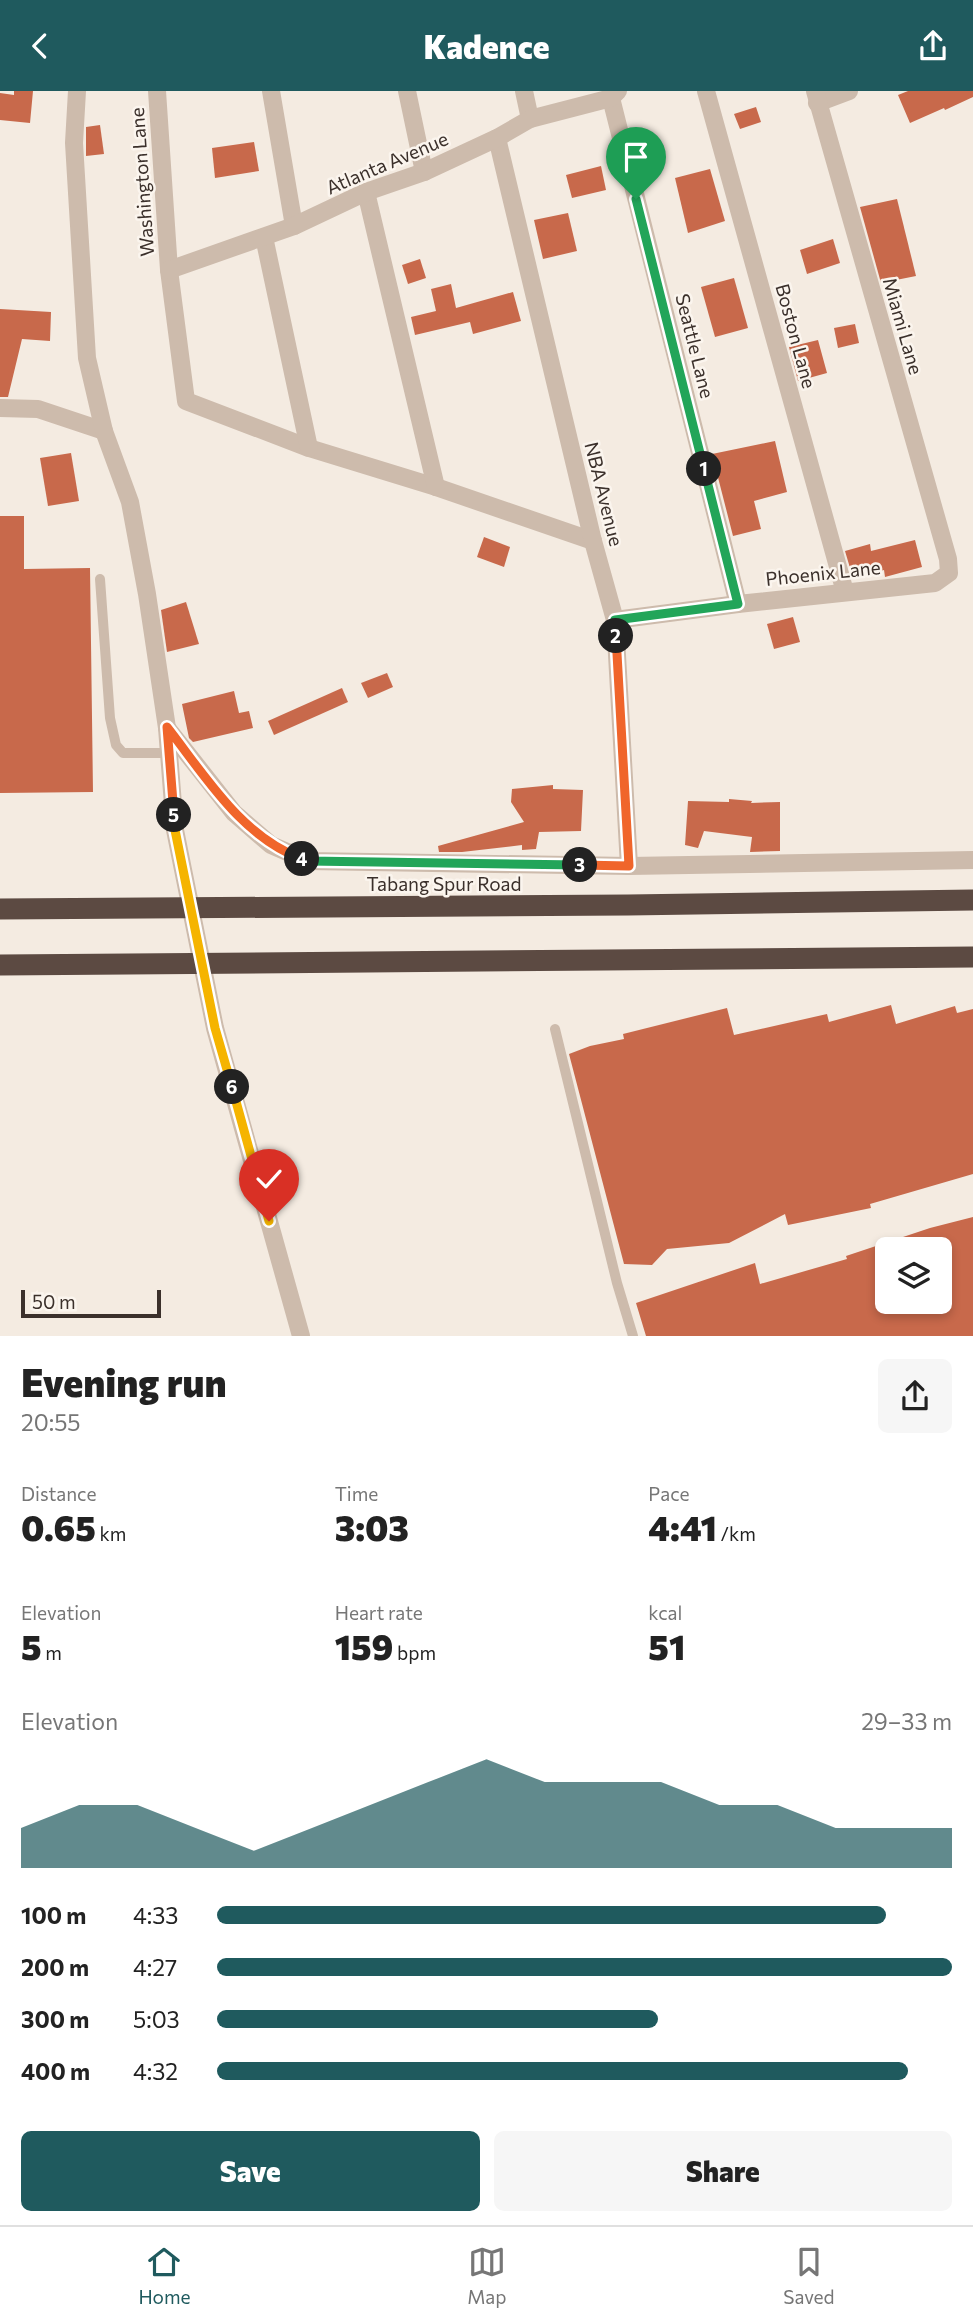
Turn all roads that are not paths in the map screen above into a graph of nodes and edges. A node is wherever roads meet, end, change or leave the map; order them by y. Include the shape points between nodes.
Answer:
1 (77, 91) edge
2 (157, 91) edge
3 (271, 91) edge
4 (407, 91) edge
5 (524, 91) edge
6 (706, 91) edge
7 (849, 91) edge
8 (614, 94) edge
9 (816, 97) edge
10 (530, 118) junction
11 (497, 138) junction
12 (424, 172) junction
13 (366, 193) junction
14 (294, 226) junction
15 (264, 237) junction
16 (169, 270) junction
17 (0, 408) edge
18 (104, 431) junction
19 (309, 448) junction
20 (436, 488) junction
21 (593, 541) junction
22 (949, 573) joint
23 (100, 579) dead end
24 (845, 592) junction
25 (738, 604) junction
26 (615, 620) junction
27 (167, 727) junction
28 (170, 753) junction
29 (973, 860) edge
30 (629, 866) junction
31 (973, 900) edge
32 (0, 909) edge
33 (973, 957) edge
34 (0, 965) edge
35 (555, 1029) dead end
36 (301, 1336) edge
37 (633, 1336) edge

1 - 18 street via 75,143 87,358
2 - 16 street, Washington Lane
3 - 14 street
4 - 12 street
5 - 10 street
6 - 24 street, Boston Lane
7 - 9 street
8 - 10 street, Atlanta Avenue
8 - 25 street, Seattle Lane
9 - 22 street, Miami Lane
10 - 11 street, Atlanta Avenue
11 - 12 street, Atlanta Avenue
11 - 21 street, NBA Avenue
12 - 13 street, Atlanta Avenue
13 - 14 street, Atlanta Avenue
13 - 20 street
14 - 15 street, Atlanta Avenue
15 - 16 street, Atlanta Avenue
15 - 19 street
16 - 19 street, Washington Lane via 186,401
17 - 18 street via 38,409
18 - 27 street via 130,502
19 - 20 street
20 - 21 street
21 - 26 street, NBA Avenue
22 - 24 street, Phoenix Lane via 934,583
23 - 28 lane via 116,745 123,753
24 - 25 street, Phoenix Lane
25 - 26 street, Phoenix Lane
26 - 30 street, NBA Avenue
27 - 28 street
27 - 30 street via 234,813 271,845 308,861
28 - 36 street via 175,830 215,1028
29 - 30 street
31 - 32 highway, Tabang Spur Road
33 - 34 highway
35 - 37 lane

